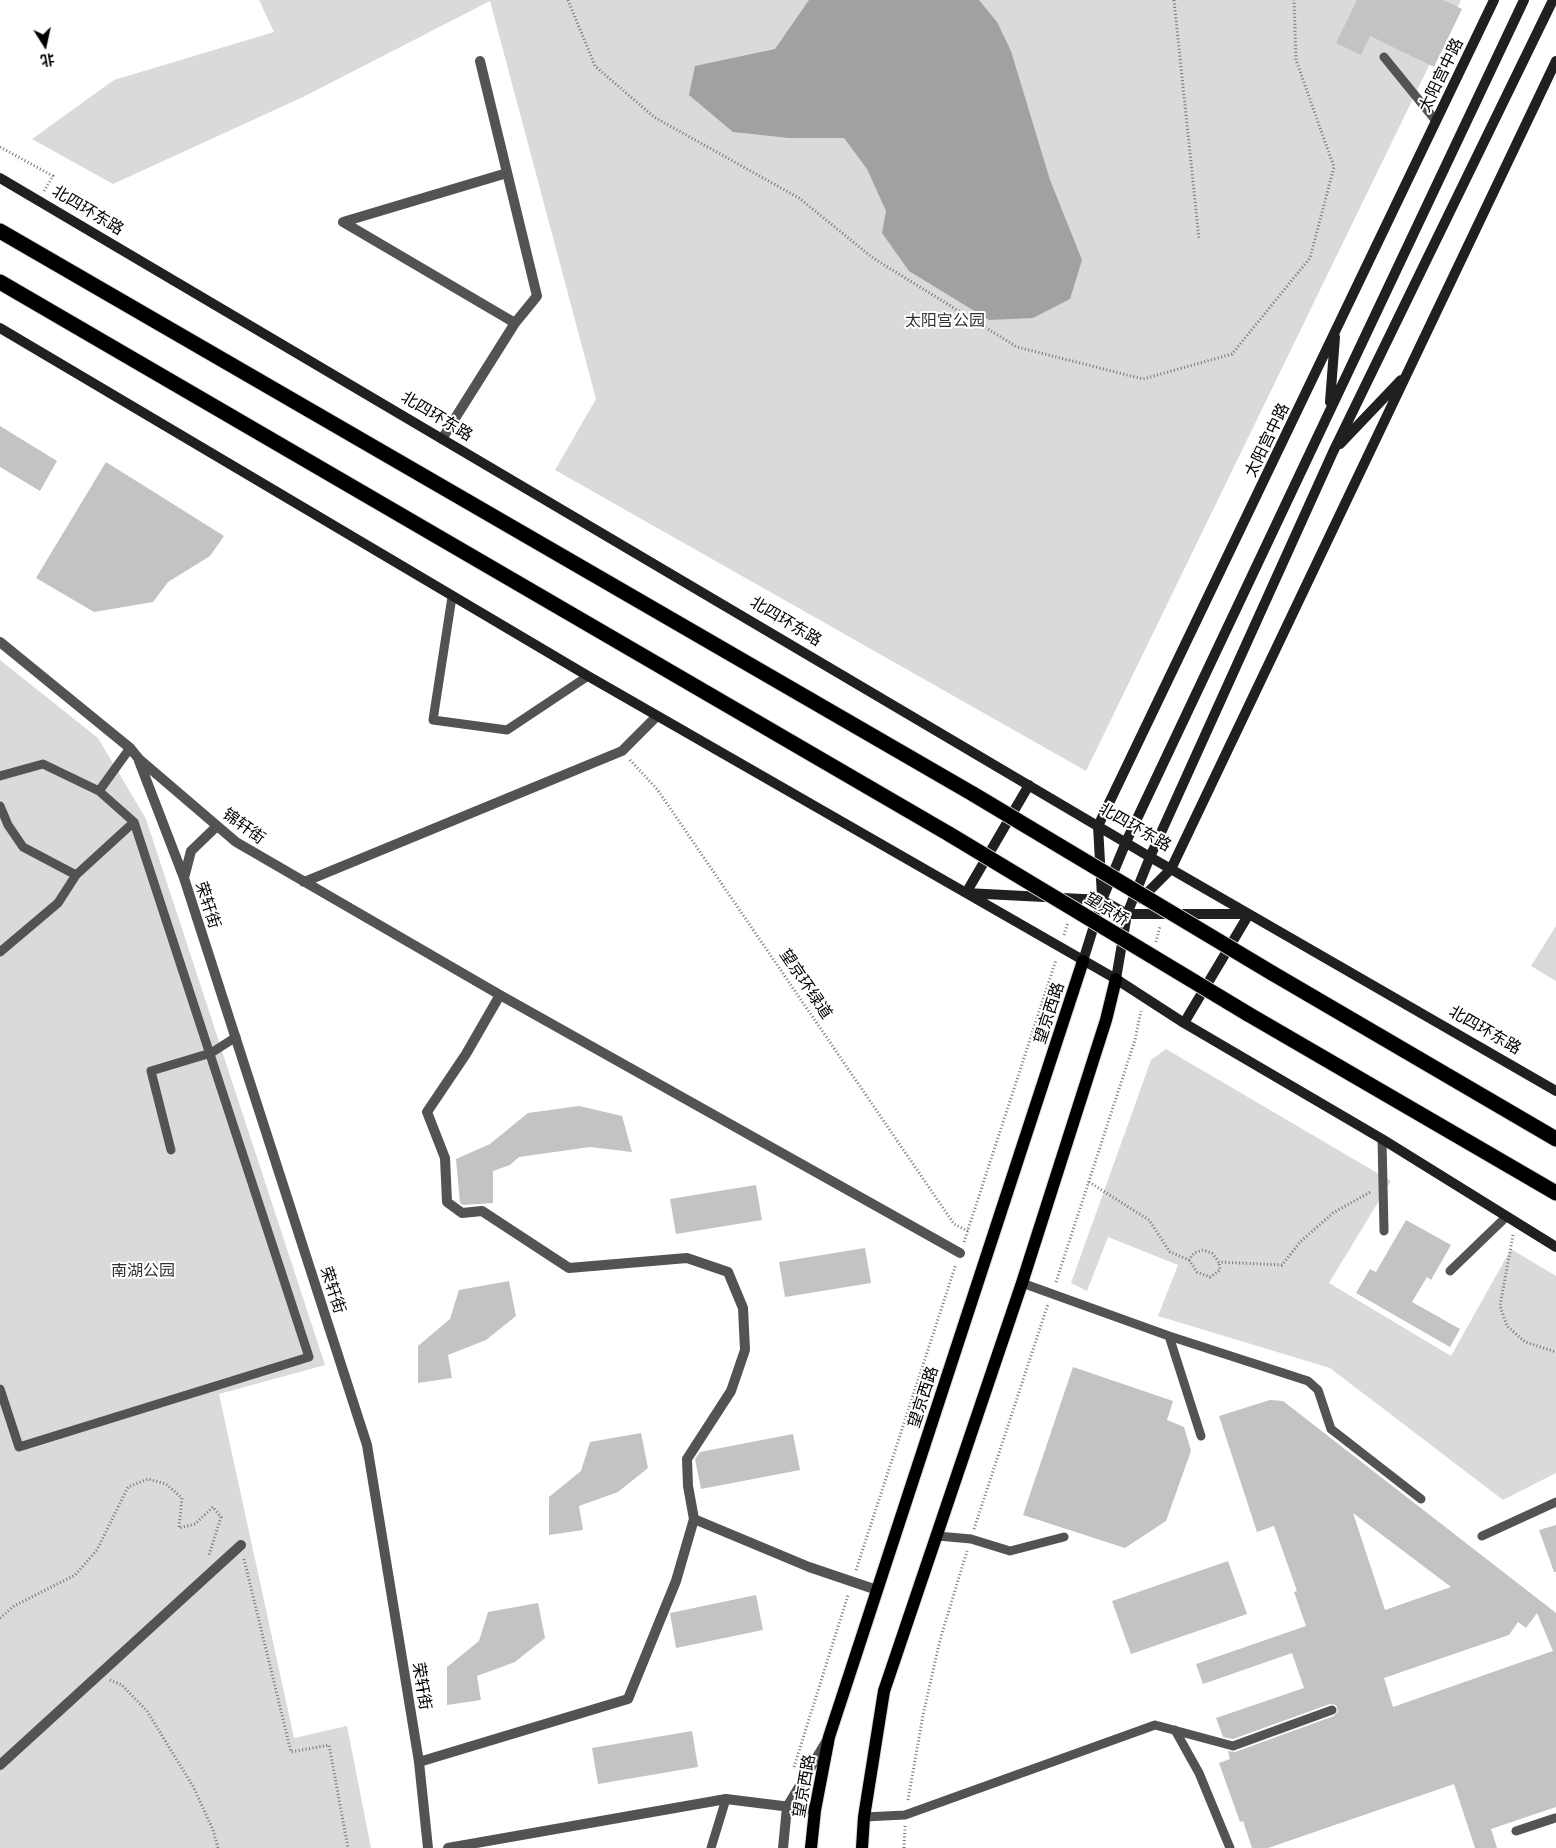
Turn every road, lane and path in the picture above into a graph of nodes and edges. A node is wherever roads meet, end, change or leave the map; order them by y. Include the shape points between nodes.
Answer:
1 (568, 0) edge
2 (1174, 0) edge
3 (1294, 0) edge
4 (1493, 0) edge
5 (1524, 0) edge
6 (1554, 0) edge
7 (1384, 57) dead end
8 (480, 61) dead end
9 (1556, 62) edge
10 (1436, 121) junction
11 (0, 146) edge
12 (507, 173) junction
13 (52, 176) dead end
14 (0, 178) edge
15 (0, 231) edge
16 (1198, 239) dead end
17 (0, 282) edge
18 (515, 323) junction
19 (0, 328) edge
20 (1336, 331) junction
21 (1408, 372) junction
22 (1330, 410) junction
23 (442, 439) junction
24 (1333, 452) junction
25 (452, 597) junction
26 (0, 642) edge
27 (588, 676) junction
28 (657, 716) junction
29 (130, 748) junction
30 (622, 750) junction
31 (139, 759) junction
32 (0, 776) edge
33 (1029, 785) junction
34 (99, 791) junction
35 (0, 806) edge
36 (134, 822) junction
37 (217, 826) junction
38 (1098, 826) junction
39 (1126, 842) junction
40 (1150, 857) junction
41 (1171, 869) junction
42 (76, 875) junction
43 (184, 878) junction
44 (304, 882) junction
45 (966, 893) junction
46 (1075, 899) junction
47 (1102, 900) junction
48 (1127, 914) junction
49 (1162, 914) junction
50 (1249, 914) junction
51 (1060, 947) junction
52 (1154, 951) dead end
53 (0, 952) edge
54 (1083, 961) junction
55 (1116, 979) junction
56 (500, 995) junction
57 (1144, 998) junction
58 (1184, 1023) junction
59 (236, 1037) junction
60 (211, 1053) junction
61 (1556, 1090) edge
62 (1382, 1139) junction
63 (1556, 1139) edge
64 (171, 1150) dead end
65 (1089, 1182) junction
66 (1383, 1184) junction
67 (1556, 1193) edge
68 (1511, 1220) junction
69 (968, 1231) junction
70 (1384, 1231) dead end
71 (1556, 1247) edge
72 (960, 1253) junction
73 (1189, 1260) junction
74 (1219, 1262) junction
75 (1450, 1271) dead end
76 (1022, 1282) junction
77 (1052, 1292) junction
78 (1169, 1336) junction
79 (1556, 1352) edge
80 (0, 1389) edge
81 (1201, 1436) dead end
82 (1421, 1499) dead end
83 (1556, 1502) edge
84 (694, 1519) junction
85 (938, 1536) junction
86 (1482, 1536) dead end
87 (1064, 1537) dead end
88 (971, 1539) junction
89 (241, 1545) joint
90 (214, 1569) junction
91 (853, 1581) junction
92 (877, 1590) junction
93 (0, 1618) edge
94 (98, 1675) junction
95 (1332, 1710) dead end
96 (1175, 1730) junction
97 (829, 1737) junction
98 (419, 1762) junction
99 (0, 1765) edge
100 (793, 1770) dead end
101 (726, 1799) junction
102 (787, 1807) junction
103 (814, 1810) junction
104 (905, 1816) junction
105 (864, 1817) junction
106 (1556, 1819) edge
107 (1516, 1831) dead end
108 (218, 1848) edge
109 (348, 1848) edge
110 (428, 1848) edge
111 (448, 1848) edge
112 (711, 1848) edge
113 (784, 1848) edge
114 (811, 1848) edge
115 (862, 1848) edge
116 (904, 1848) edge
117 (1230, 1848) edge

1 - 3 path via 595,66 654,117 799,198 873,258 1017,347 1143,379 1232,354 1310,258 1334,167 1296,60
2 - 16 path
4 - 10 street, 太阳宫中路
5 - 22 street
6 - 24 street
7 - 10 lane
8 - 12 street
9 - 21 street
10 - 20 street, 太阳宫中路
11 - 13 path
12 - 18 street via 537,296
12 - 18 street via 343,222
14 - 23 street, 北四环东路
15 - 63 highway, 望京桥, bridge via 973,794
17 - 67 highway, 望京桥, bridge via 949,834 1248,1014
18 - 23 street
19 - 25 street
20 - 22 street
20 - 38 street, 太阳宫中路
21 - 24 street
21 - 41 street
22 - 39 street
23 - 33 street, 北四环东路
24 - 40 street
25 - 27 street
25 - 27 lane via 433,720 507,730
26 - 29 street, 锦轩街
27 - 28 street
28 - 30 street
28 - 45 street
29 - 31 street, 锦轩街
29 - 34 lane
30 - 44 street
30 - 69 path, 望京环绿道 via 658,789 954,1224
31 - 37 street, 锦轩街
31 - 43 street, 荣轩街
32 - 34 lane via 43,764
33 - 38 street, 北四环东路
33 - 45 street
34 - 36 lane
35 - 42 lane via 8,826 23,848
36 - 42 lane
36 - 60 lane
37 - 43 street via 191,851
37 - 44 street, 锦轩街 via 236,842
38 - 39 street, 北四环东路
38 - 47 street, 太阳宫中路
39 - 40 street, 北四环东路
39 - 47 street
40 - 41 street, 北四环东路
40 - 48 street
41 - 48 street
41 - 50 street, 北四环东路
42 - 53 lane via 58,903
43 - 59 street, 荣轩街
44 - 56 street, 锦轩街
45 - 46 street
45 - 51 street
46 - 47 street
46 - 51 path
47 - 48 street
47 - 54 street
48 - 49 street
48 - 55 street
49 - 50 street
49 - 52 path
50 - 58 street
50 - 61 street, 北四环东路
51 - 54 street
51 - 69 path
54 - 55 street
54 - 92 main road, 望京西路
55 - 57 street
55 - 76 main road via 1106,1020
56 - 72 street, 锦轩街
56 - 84 street via 427,1112 445,1158 447,1202 462,1213 482,1210 569,1268 687,1258 728,1272 743,1308 745,1350 731,1391 686,1459
57 - 58 street
57 - 65 path via 1135,1040
58 - 62 street
59 - 60 lane
59 - 98 street, 荣轩街 via 367,1445
60 - 64 lane via 150,1071
60 - 80 lane via 308,1357 19,1447
62 - 66 lane
62 - 68 street
65 - 73 path via 1149,1220 1170,1252
65 - 77 path
66 - 70 lane
66 - 74 path via 1333,1213 1300,1242 1282,1265
68 - 71 street
68 - 75 lane
68 - 79 path via 1500,1306 1507,1326 1525,1342
69 - 72 path
72 - 91 path
73 - 74 path via 1194,1253 1203,1250 1212,1253
73 - 74 path via 1197,1272 1210,1277 1220,1270
76 - 77 lane
76 - 85 main road
77 - 78 lane
77 - 88 path
78 - 81 lane
78 - 82 lane via 1308,1381 1318,1390 1330,1429
83 - 86 lane
84 - 91 street via 809,1567
84 - 98 street via 676,1581 628,1699
85 - 88 lane
85 - 105 main road via 884,1691
87 - 88 lane via 1010,1551
88 - 104 path via 938,1649
89 - 90 street
89 - 109 path via 291,1752 329,1745
90 - 93 path via 208,1559 220,1517 213,1507 195,1524 179,1528 182,1498 166,1484 148,1480 128,1487 97,1550 75,1575 14,1606
90 - 94 street
91 - 92 street
91 - 100 path
92 - 97 main road, 望京西路
94 - 99 street
94 - 108 path via 122,1685 147,1711 194,1788
95 - 96 lane via 1233,1746
96 - 104 lane via 1155,1725
96 - 117 lane via 1199,1773
97 - 102 street
97 - 103 main road, 望京西路
98 - 110 street, 荣轩街
101 - 102 street
101 - 111 street
101 - 112 lane
102 - 103 street
102 - 113 street
103 - 114 main road, 望京西路
104 - 105 lane
104 - 116 path
105 - 115 main road
106 - 107 lane

